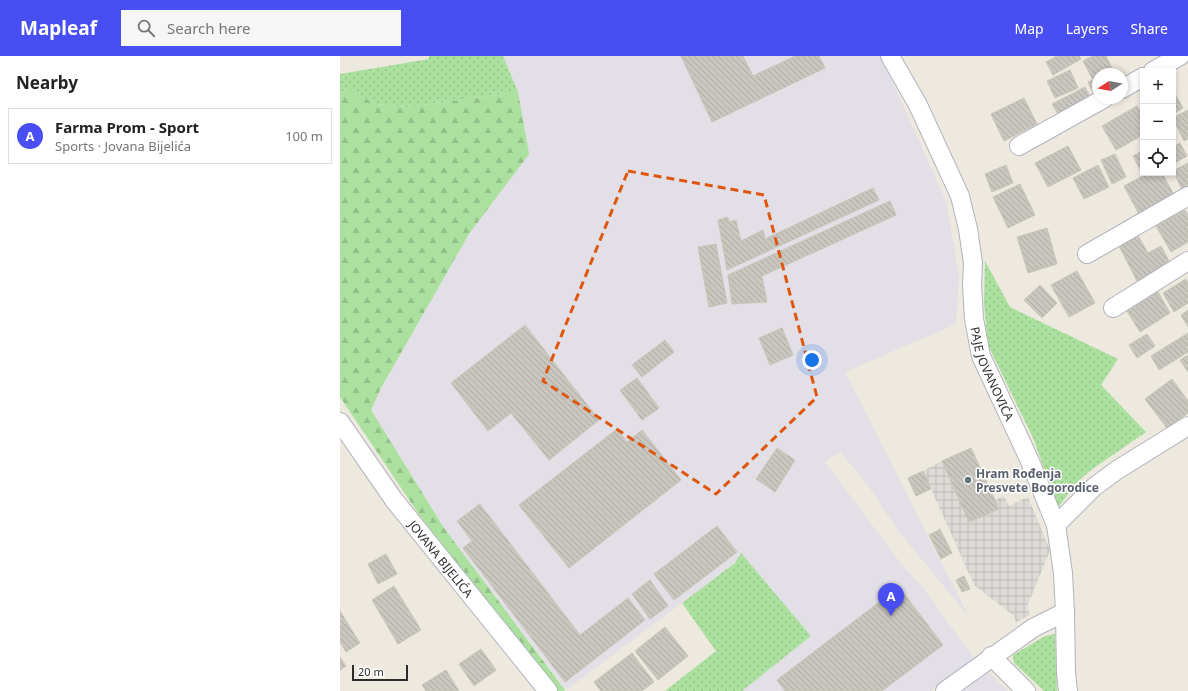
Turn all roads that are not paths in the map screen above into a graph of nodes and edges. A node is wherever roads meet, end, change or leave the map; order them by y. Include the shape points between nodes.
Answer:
1 (890, 56) edge
2 (1180, 56) edge
3 (1159, 68) edge
4 (1140, 79) edge
5 (1128, 86) edge
6 (1094, 104) edge
7 (1019, 146) dead end
8 (1188, 196) edge
9 (1087, 254) dead end
10 (1188, 261) edge
11 (1113, 308) dead end
12 (340, 422) edge
13 (1188, 426) edge
14 (1056, 525) junction
15 (1065, 612) junction
16 (991, 656) junction
17 (548, 691) edge
18 (945, 691) edge
19 (1026, 691) edge
20 (1068, 691) edge

1 - 14 street, PAJE JOVANOVIĆA via 918,105 960,196 973,263 974,319 981,356 1029,459
2 - 3 street
4 - 5 street
6 - 7 street
8 - 9 street
10 - 11 street
12 - 17 street, JOVANA BIJELIĆA via 394,500
13 - 14 street via 1100,483
14 - 15 street, PAJE JOVANOVIĆA via 1063,573
15 - 16 street via 1033,628
15 - 20 street, PAJE JOVANOVIĆA
16 - 18 street
16 - 19 street

